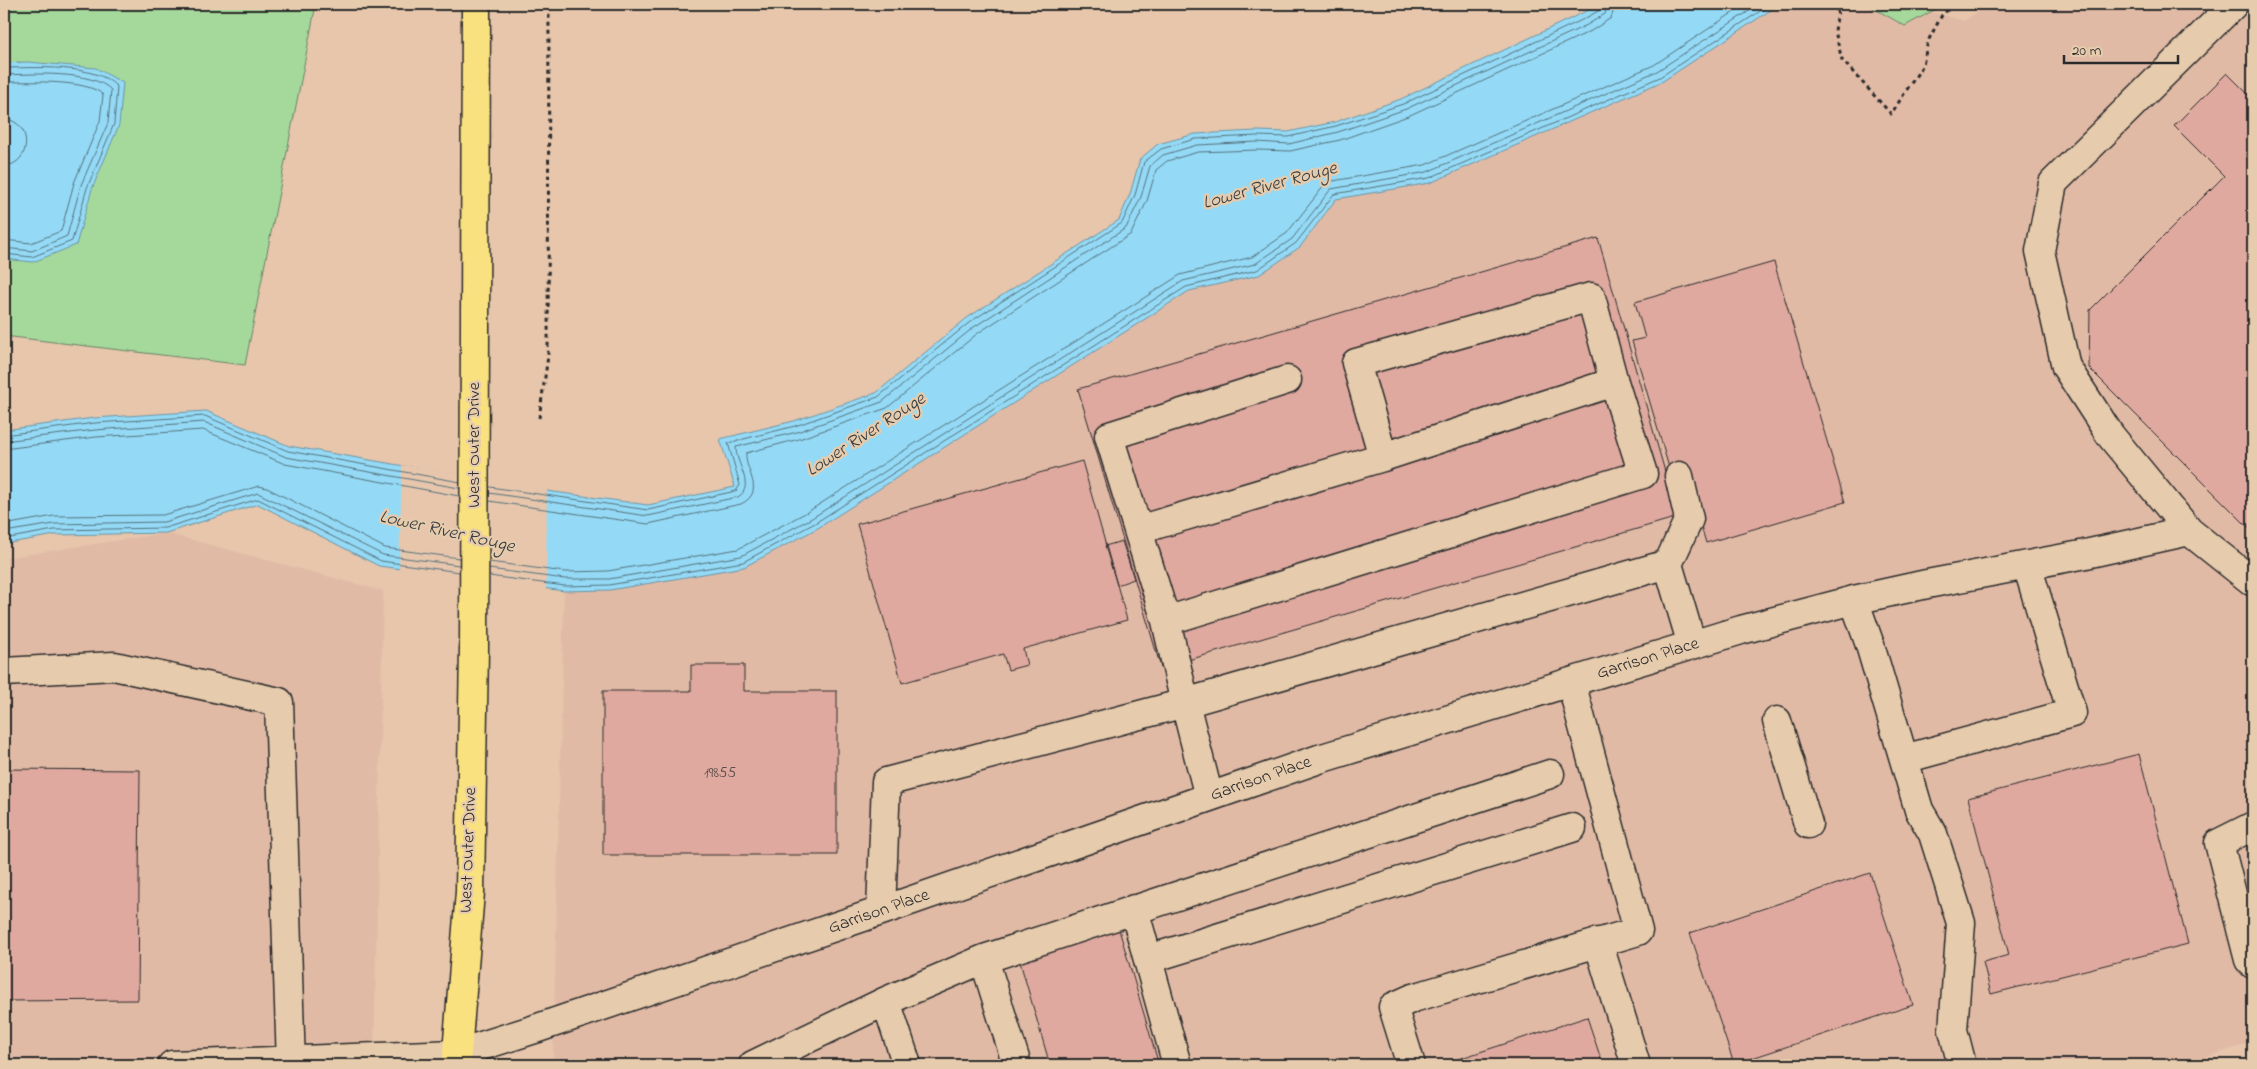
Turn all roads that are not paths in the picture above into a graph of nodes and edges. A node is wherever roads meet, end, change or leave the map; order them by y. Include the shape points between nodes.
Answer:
1 (476, 4) edge
2 (2234, 4) edge
3 (1288, 380) dead end
4 (1614, 382) junction
5 (1384, 458) junction
6 (1679, 476) dead end
7 (1138, 530) junction
8 (2188, 531) junction
9 (1668, 564) junction
10 (2027, 565) junction
11 (2253, 582) edge
12 (1854, 600) junction
13 (1166, 621) junction
14 (1692, 645) junction
15 (4, 672) edge
16 (1571, 682) junction
17 (1185, 703) junction
18 (1777, 721) dead end
19 (1904, 759) junction
20 (1550, 774) dead end
21 (1209, 797) junction
22 (1808, 824) dead end
23 (2253, 826) edge
24 (1572, 828) dead end
25 (1134, 910) junction
26 (881, 911) junction
27 (1598, 942) junction
28 (984, 959) junction
29 (1149, 959) junction
30 (2253, 964) edge
31 (886, 1001) junction
32 (456, 1060) edge
33 (291, 1063) edge
34 (172, 1065) edge
35 (753, 1065) edge
36 (907, 1065) edge
37 (1017, 1065) edge
38 (1177, 1065) edge
39 (1411, 1065) edge
40 (1636, 1065) edge
41 (1962, 1065) edge

1 - 32 main road, West Outer Drive via 470,892
2 - 8 street via 2053,183 2040,251 2066,367 2110,435
3 - 7 street via 1109,436
4 - 5 street
4 - 5 street via 1591,296 1356,363
4 - 13 street via 1643,474
5 - 7 street
6 - 9 street via 1688,519
7 - 13 street
8 - 10 street, Garrison Place
8 - 11 street
9 - 14 street
9 - 17 street
10 - 12 street, Garrison Place
10 - 19 street via 2072,712
12 - 14 street, Garrison Place
12 - 19 street
13 - 17 street
14 - 16 street, Garrison Place
15 - 33 street via 114,666 280,702
16 - 21 street, Garrison Place via 1319,759
16 - 27 street via 1638,931
17 - 21 street
17 - 26 street via 886,782
18 - 22 street
19 - 41 street via 1919,810 1933,834 1961,923 1953,1030
20 - 25 street
21 - 26 street, Garrison Place
23 - 30 street via 2218,843 2249,960
24 - 29 street
25 - 28 street
25 - 29 street
26 - 32 street, Garrison Place via 535,1029
27 - 39 street via 1412,998 1393,1007
27 - 40 street
28 - 31 street
28 - 37 street
29 - 38 street
31 - 35 street
31 - 36 street
32 - 33 street, Garrison Place
33 - 34 street, Garrison Place

